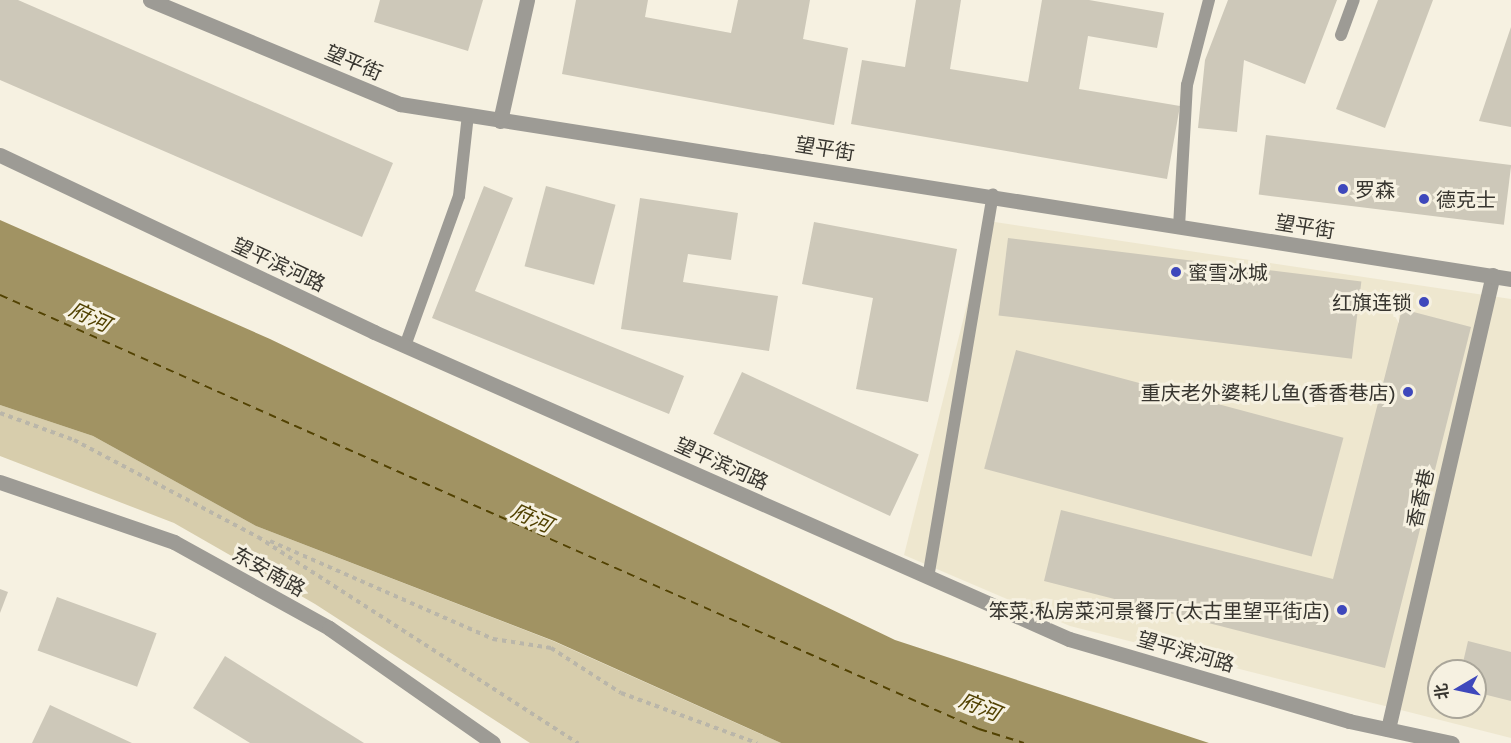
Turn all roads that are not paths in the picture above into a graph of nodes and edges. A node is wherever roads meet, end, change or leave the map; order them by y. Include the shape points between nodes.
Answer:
1 (150, 0) edge
2 (527, 0) edge
3 (1209, 0) edge
4 (1354, 0) edge
5 (1341, 35) dead end
6 (468, 115) junction
7 (500, 121) junction
8 (0, 155) edge
9 (993, 195) junction
10 (1179, 227) junction
11 (1493, 276) junction
12 (1511, 279) edge
13 (405, 346) junction
14 (0, 482) edge
15 (928, 578) junction
16 (1388, 729) junction
17 (493, 743) edge
18 (1452, 743) edge

1 - 6 street, 望平街 via 400,104
2 - 7 street
3 - 10 lane via 1187,85
4 - 5 lane
6 - 7 street, 望平街
6 - 13 lane via 459,196
7 - 9 street, 望平街
8 - 13 street, 望平滨河路
9 - 10 street, 望平街
9 - 15 lane
10 - 11 street, 望平街
11 - 12 street, 望平街
11 - 16 street, 香香巷
13 - 15 street, 望平滨河路
14 - 17 street, 东安南路 via 174,542 329,628
15 - 16 street, 望平滨河路 via 1069,639
16 - 18 street, 望平滨河路

